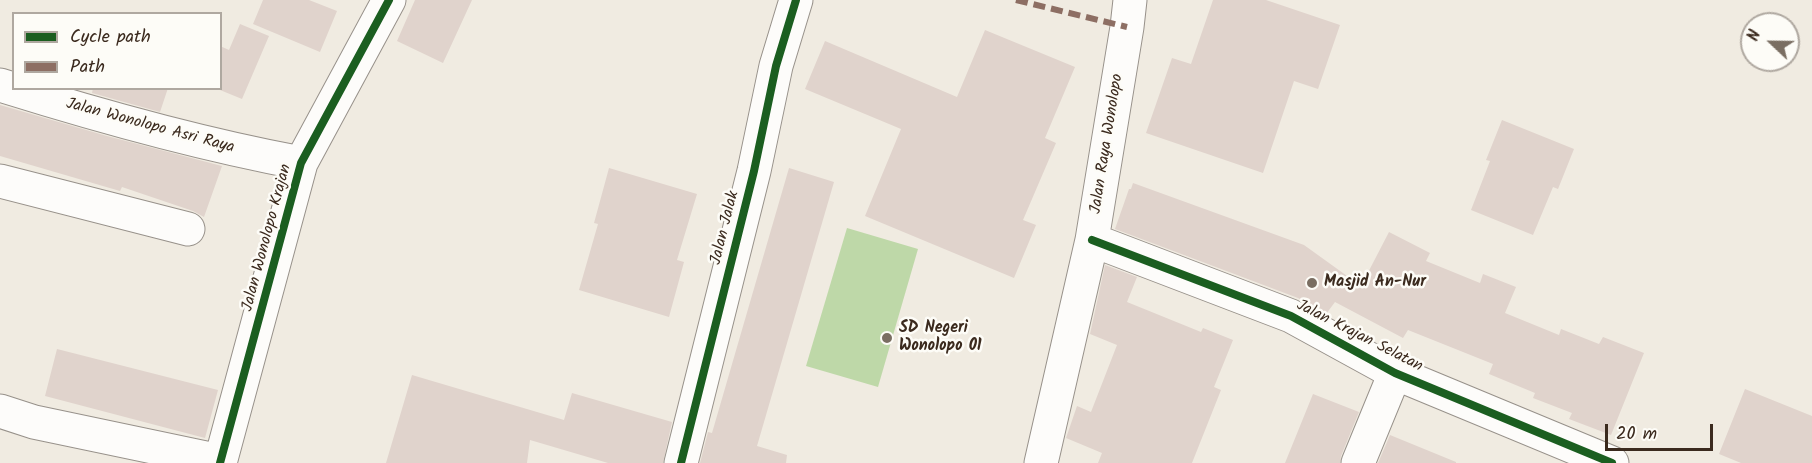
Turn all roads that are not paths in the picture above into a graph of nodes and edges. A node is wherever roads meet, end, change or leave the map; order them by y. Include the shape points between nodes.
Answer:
1 (389, 0) edge
2 (796, 0) edge
3 (1130, 0) edge
4 (16, 90) edge
5 (302, 164) junction
6 (0, 181) edge
7 (188, 229) dead end
8 (1092, 240) junction
9 (1395, 373) junction
10 (0, 411) edge
11 (214, 463) edge
12 (220, 463) edge
13 (681, 463) edge
14 (1041, 463) edge
15 (1358, 463) edge
16 (1612, 463) edge

1 - 5 street, Jalan Wonolopo Krajan
2 - 13 street, Jalan Jalak via 776,66 754,171
3 - 8 street, Jalan Raya Wonolopo
4 - 5 street, Jalan Wonolopo Asri Raya via 84,111
5 - 12 street, Jalan Wonolopo Krajan
6 - 7 street
8 - 9 street, Jalan Krajan Selatan via 1291,316
8 - 14 street, Jalan Raya Wonolopo
9 - 15 street
9 - 16 street, Jalan Krajan Selatan
10 - 11 street

